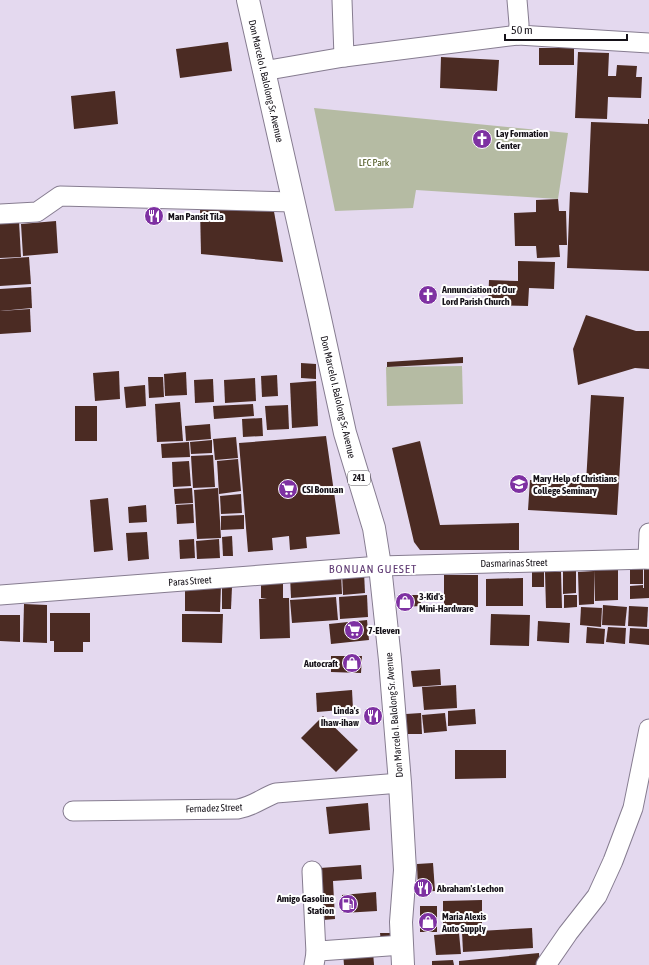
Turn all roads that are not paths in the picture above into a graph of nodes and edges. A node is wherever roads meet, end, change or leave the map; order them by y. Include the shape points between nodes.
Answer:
1 (248, 0) edge
2 (342, 0) edge
3 (517, 0) edge
4 (518, 35) junction
5 (649, 43) edge
6 (344, 57) junction
7 (263, 71) junction
8 (293, 202) junction
9 (0, 214) edge
10 (649, 533) edge
11 (648, 559) edge
12 (380, 566) junction
13 (0, 595) edge
14 (649, 729) edge
15 (400, 784) junction
16 (73, 812) dead end
17 (312, 871) dead end
18 (402, 955) edge
19 (315, 959) edge
20 (546, 965) edge

1 - 7 main road, Don Marcelo I. Balolong Sr. Avenue / 241
2 - 6 street
3 - 4 street
4 - 5 street
4 - 6 street
6 - 7 street
7 - 8 main road, Don Marcelo I. Balolong Sr. Avenue / 241
8 - 9 street via 60,196 37,212
8 - 12 main road, Don Marcelo I. Balolong Sr. Avenue / 241 via 345,433 374,528
10 - 11 street
11 - 12 street, Dasmarinas Street
12 - 13 street, Paras Street
12 - 15 main road, Don Marcelo I. Balolong Sr. Avenue / 241
14 - 20 street via 633,808 613,862 597,896
15 - 16 street, Fernadez Street via 276,793 248,807 238,808
15 - 18 main road, Don Marcelo I. Balolong Sr. Avenue / 241 via 405,870 401,922
17 - 19 street
18 - 19 street via 319,951

